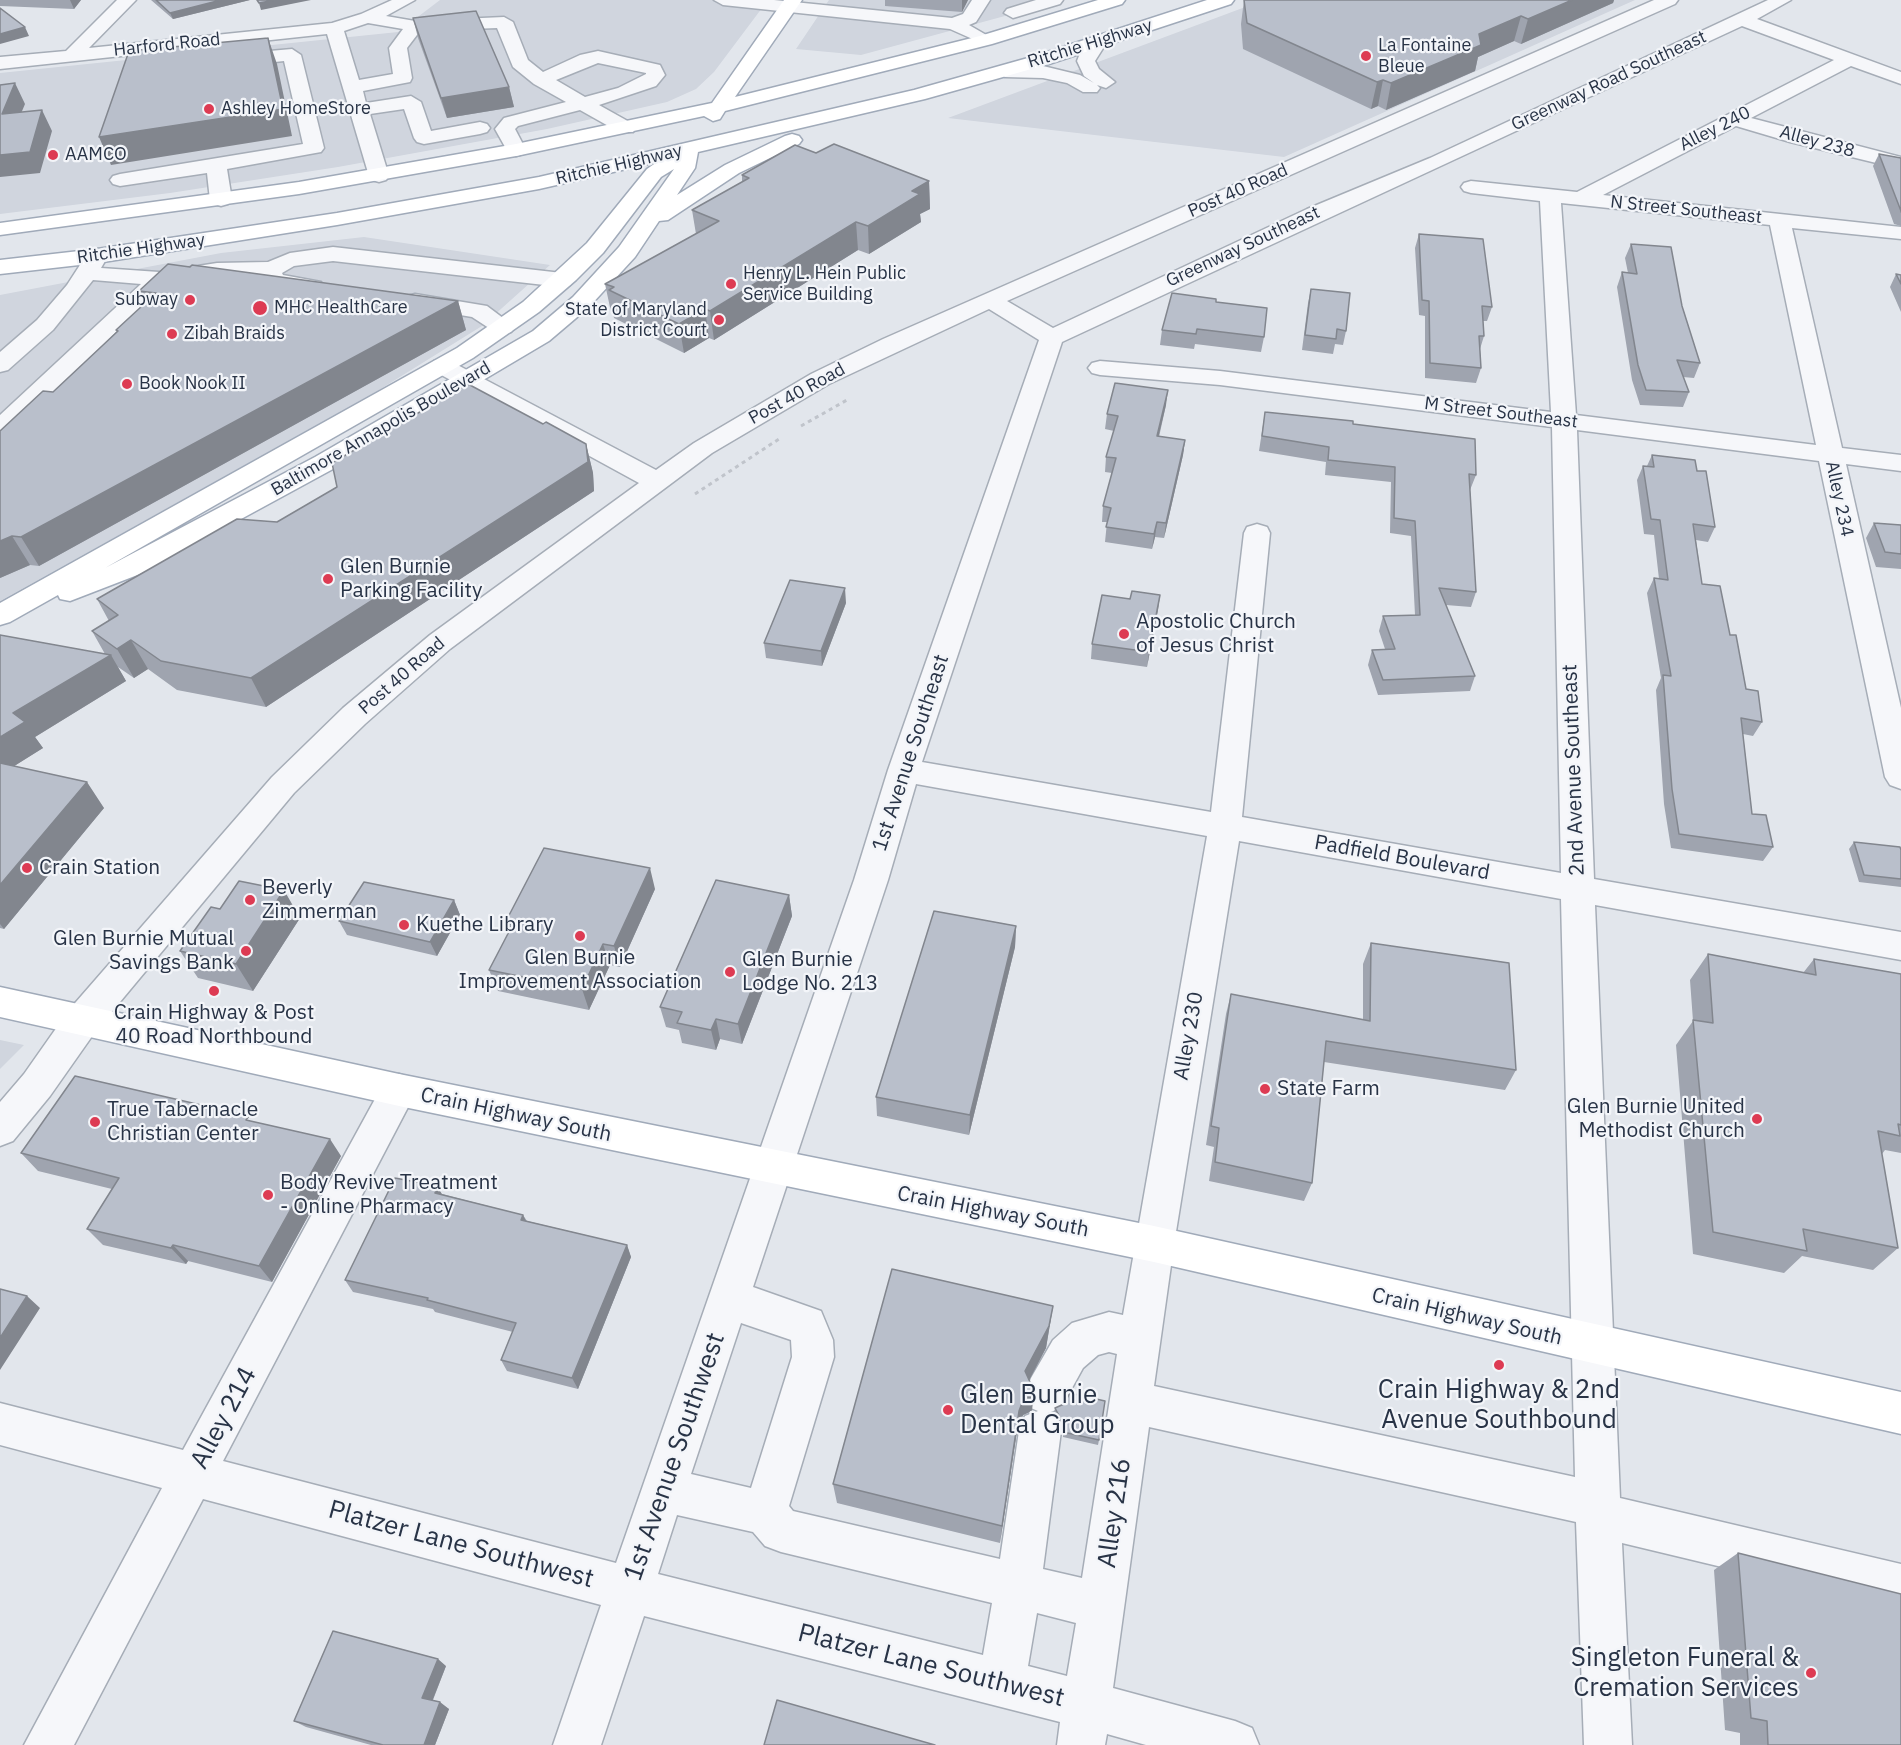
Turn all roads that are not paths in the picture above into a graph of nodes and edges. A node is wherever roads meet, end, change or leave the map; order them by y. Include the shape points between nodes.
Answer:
1 (127, 0) edge
2 (406, 0) edge
3 (723, 0) edge
4 (981, 0) edge
5 (1225, 0) edge
6 (1669, 0) edge
7 (1782, 0) edge
8 (1052, 1) edge
9 (1108, 1) edge
10 (791, 3) edge
11 (852, 6) edge
12 (1013, 6) edge
13 (1075, 14) junction
14 (367, 18) junction
15 (1741, 19) junction
16 (954, 24) junction
17 (415, 26) junction
18 (1032, 27) junction
19 (334, 28) junction
20 (986, 40) junction
21 (1098, 42) junction
22 (167, 45) junction
23 (960, 48) junction
24 (72, 55) junction
25 (1850, 59) junction
26 (234, 61) edge
27 (0, 63) edge
28 (768, 65) junction
29 (163, 67) edge
30 (1005, 70) junction
31 (1901, 78) edge
32 (541, 80) junction
33 (351, 87) junction
34 (584, 105) junction
35 (876, 105) junction
36 (719, 107) junction
37 (360, 115) junction
38 (1734, 119) junction
39 (309, 128) junction
40 (480, 128) dead end
41 (626, 128) junction
42 (689, 149) junction
43 (516, 150) junction
44 (1437, 162) joint
45 (1901, 163) edge
46 (216, 165) junction
47 (379, 176) junction
48 (120, 180) dead end
49 (539, 183) junction
50 (1471, 187) dead end
51 (1550, 195) junction
52 (1581, 198) junction
53 (221, 200) junction
54 (1780, 220) junction
55 (649, 223) junction
56 (0, 229) edge
57 (612, 229) junction
58 (1901, 232) edge
59 (91, 265) junction
60 (0, 267) edge
61 (274, 268) junction
62 (504, 273) junction
63 (159, 279) junction
64 (562, 280) junction
65 (339, 291) edge
66 (395, 298) edge
67 (990, 300) junction
68 (462, 307) junction
69 (503, 327) junction
70 (1052, 338) junction
71 (0, 365) edge
72 (442, 366) junction
73 (1100, 368) dead end
74 (470, 379) junction
75 (1564, 421) junction
76 (0, 425) edge
77 (1829, 454) junction
78 (1901, 463) edge
79 (656, 481) junction
80 (1257, 533) dead end
81 (0, 615) edge
82 (0, 621) edge
83 (904, 770) junction
84 (1901, 777) edge
85 (1225, 827) junction
86 (1578, 889) junction
87 (1901, 946) edge
88 (0, 1002) edge
89 (82, 1021) junction
90 (399, 1090) junction
91 (0, 1130) edge
92 (773, 1168) junction
93 (1154, 1245) junction
94 (729, 1299) junction
95 (1140, 1338) junction
96 (1591, 1345) junction
97 (1131, 1402) junction
98 (1901, 1413) edge
99 (0, 1424) edge
100 (194, 1473) junction
101 (664, 1490) junction
102 (1599, 1510) junction
103 (765, 1513) junction
104 (1017, 1586) junction
105 (1901, 1587) edge
106 (630, 1590) junction
107 (1102, 1606) junction
108 (1002, 1683) junction
109 (1084, 1725) edge
110 (48, 1745) edge
111 (577, 1745) edge
112 (1235, 1745) edge
113 (1608, 1745) edge

1 - 24 street
2 - 14 street, Harford Road
3 - 10 street
4 - 16 street via 970,18
5 - 21 main road, Ritchie Highway
6 - 67 street, Post 40 Road
7 - 15 street, Greenway Road Southeast
8 - 12 street
8 - 13 street
9 - 13 main road, Ritchie Highway
10 - 11 street
10 - 28 main road, Baltimore Annapolis Boulevard
11 - 16 street
12 - 18 street
13 - 18 main road, Ritchie Highway
14 - 17 street
14 - 19 street, Harford Road
15 - 25 street
15 - 44 street, Greenway Road Southeast
16 - 20 street
17 - 32 street via 504,22 520,63
17 - 33 street via 398,48 403,78
18 - 20 main road, Ritchie Highway
19 - 22 street, Harford Road
19 - 33 street
20 - 23 main road, Ritchie Highway
21 - 30 main road, Ritchie Highway
21 - 30 street via 1086,61 1098,85 1043,72
22 - 24 street, Harford Road
22 - 29 street
23 - 28 main road via 805,76
23 - 36 main road, Ritchie Highway
24 - 27 street, Harford Road
25 - 31 street
25 - 38 street, Alley 240
26 - 39 street via 292,55
28 - 36 main road, Baltimore Annapolis Boulevard
30 - 35 main road, Ritchie Highway
32 - 34 street
32 - 34 street via 598,57 653,69 656,75 650,82
33 - 37 street
34 - 41 street
34 - 43 street via 511,122 505,129
35 - 42 main road, Ritchie Highway
35 - 55 main road via 760,154
36 - 41 main road, Ritchie Highway
36 - 42 main road, Baltimore Annapolis Boulevard
37 - 39 street
37 - 40 street via 411,102 424,138
37 - 47 street
38 - 45 street, Alley 238
38 - 52 street, Alley 240
39 - 46 street via 314,148
41 - 43 main road, Ritchie Highway
42 - 49 main road, Ritchie Highway
42 - 55 main road, Baltimore Annapolis Boulevard via 685,168
42 - 57 main road, Baltimore Annapolis Boulevard via 654,173 629,201
43 - 47 main road, Ritchie Highway
44 - 70 street, Greenway Southeast via 1315,214
46 - 48 street
46 - 53 street
47 - 53 main road, Ritchie Highway
49 - 57 main road via 600,192 614,202
49 - 59 main road, Ritchie Highway
50 - 51 street, N Street Southeast
51 - 52 street, N Street Southeast
51 - 75 street, 2nd Avenue Southeast
52 - 54 street, N Street Southeast
53 - 56 main road, Ritchie Highway
54 - 58 street, N Street Southeast
54 - 77 street, Alley 234
55 - 74 main road, Baltimore Annapolis Boulevard via 599,284 562,319
57 - 64 main road, Baltimore Annapolis Boulevard
59 - 60 main road, Ritchie Highway
59 - 63 street
59 - 71 street via 45,326
61 - 62 street via 290,260 345,254
61 - 63 street via 217,270
61 - 65 street via 273,280 283,284
62 - 64 street
62 - 68 street
63 - 76 street via 15,417
64 - 69 main road, Baltimore Annapolis Boulevard
66 - 68 street
67 - 70 street
67 - 79 street, Post 40 Road via 820,379 750,419
68 - 69 street via 479,311
69 - 72 main road, Baltimore Annapolis Boulevard
70 - 83 street, 1st Avenue Southeast
72 - 74 street
72 - 81 main road, Baltimore Annapolis Boulevard
73 - 75 street, M Street Southeast via 1220,378
74 - 79 street
74 - 82 main road, Baltimore Annapolis Boulevard via 130,568
75 - 77 street, M Street Southeast
75 - 86 street, 2nd Avenue Southeast
77 - 78 street, M Street Southeast
77 - 84 street, Alley 234
79 - 89 street, Post 40 Road via 440,642 354,716 283,785
80 - 85 street, Alley 230
83 - 85 street, Padfield Boulevard
83 - 92 street, 1st Avenue Southeast via 871,880
85 - 86 street, Padfield Boulevard
85 - 93 street, Alley 230
86 - 87 street, Padfield Boulevard
86 - 96 street, 2nd Avenue Southeast
88 - 89 main road, Crain Highway South
89 - 90 main road, Crain Highway South
89 - 91 street, Post 40 Road
90 - 92 main road, Crain Highway South
90 - 100 street, Alley 214
92 - 93 main road, Crain Highway South
92 - 94 street, 1st Avenue Southwest
93 - 95 street, Alley 216
93 - 96 main road, Crain Highway South
94 - 101 street, 1st Avenue Southwest
94 - 103 street via 806,1326 812,1340 813,1357
95 - 97 street, Alley 216
95 - 104 street via 1109,1332 1087,1337 1068,1353 1033,1495
96 - 98 main road, Crain Highway South
96 - 102 street, 2nd Avenue Southeast
97 - 102 street
97 - 107 street, Alley 216
99 - 100 street, Platzer Lane Southwest
100 - 106 street, Platzer Lane Southwest
100 - 110 street, Alley 214
101 - 103 street
101 - 106 street, 1st Avenue Southwest
102 - 105 street
102 - 113 street, 2nd Avenue Southeast
103 - 104 street via 781,1530
104 - 107 street
104 - 108 street
106 - 108 street, Platzer Lane Southwest
106 - 111 street, 1st Avenue Southwest
107 - 109 street, Alley 216
108 - 109 street, Platzer Lane Southwest
109 - 112 street, Platzer Lane Southwest

